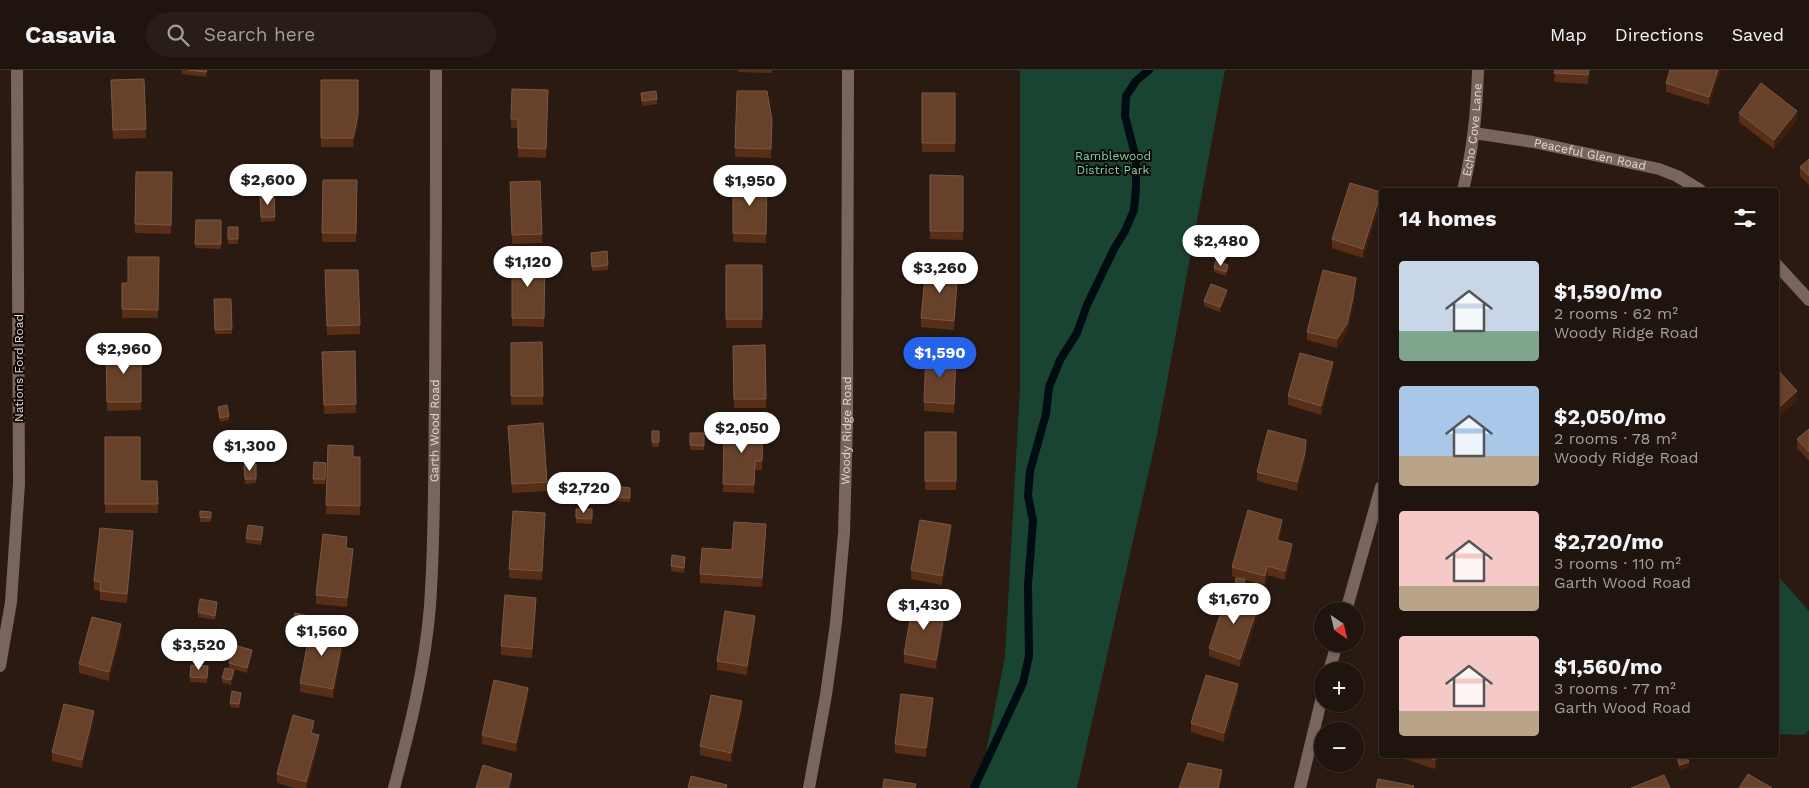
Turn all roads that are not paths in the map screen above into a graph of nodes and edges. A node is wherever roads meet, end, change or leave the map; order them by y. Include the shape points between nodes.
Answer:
1 (17, 70) edge
2 (436, 70) edge
3 (848, 70) edge
4 (1478, 70) edge
5 (1474, 133) junction
6 (1463, 188) edge
7 (1697, 188) edge
8 (1779, 267) edge
9 (1809, 300) edge
10 (1379, 494) edge
11 (1349, 602) edge
12 (0, 666) edge
13 (1318, 712) edge
14 (394, 788) edge
15 (809, 788) edge
16 (1300, 788) edge

1 - 12 street, Nations Ford Road via 19,484 11,602
2 - 14 street, Garth Wood Road via 436,328 430,608 421,673
3 - 15 street, Woody Ridge Road via 848,423 844,533 836,623
4 - 5 street, Echo Cove Lane
5 - 6 street, Echo Cove Lane
5 - 7 street, Peaceful Glen Road via 1659,169
8 - 9 street
10 - 11 street
13 - 16 street

